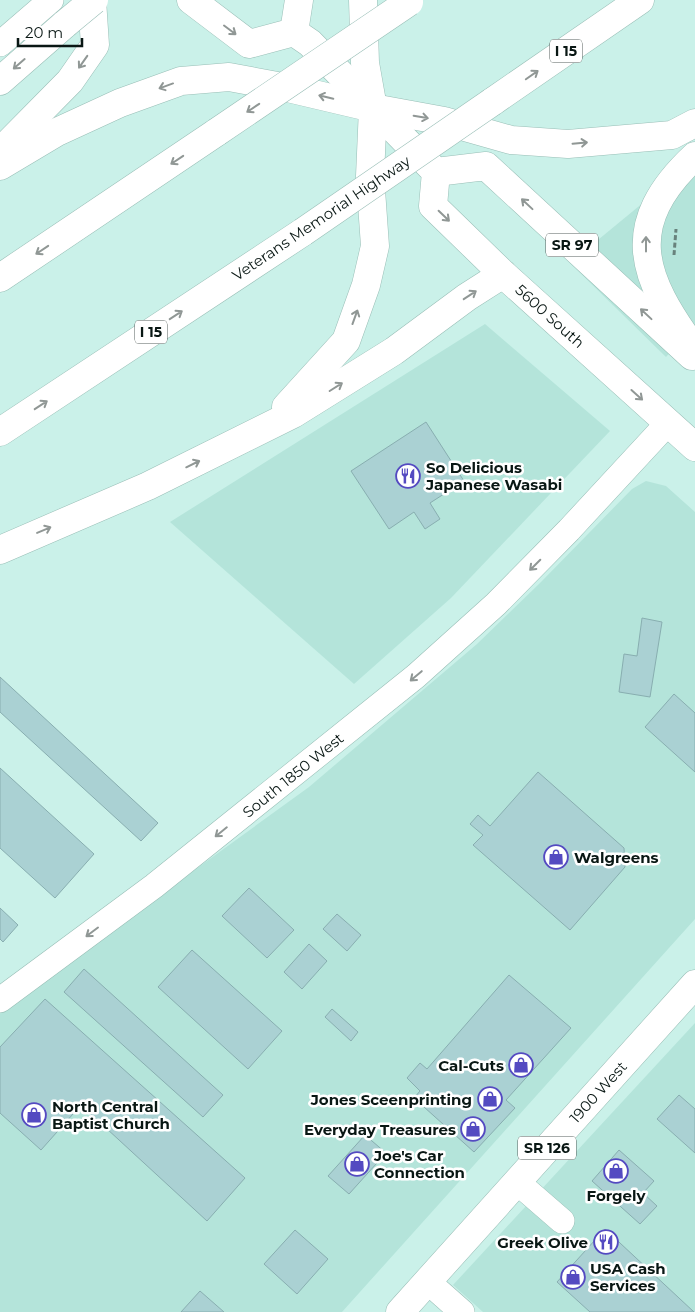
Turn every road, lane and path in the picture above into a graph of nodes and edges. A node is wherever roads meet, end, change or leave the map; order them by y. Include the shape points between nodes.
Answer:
1 (93, 0) edge
2 (191, 0) edge
3 (299, 0) edge
4 (363, 0) edge
5 (640, 0) edge
6 (410, 1) edge
7 (48, 2) edge
8 (294, 32) junction
9 (0, 44) edge
10 (0, 81) edge
11 (373, 108) junction
12 (695, 123) edge
13 (0, 152) edge
14 (695, 156) edge
15 (0, 166) edge
16 (436, 172) junction
17 (676, 227) dead end
18 (673, 265) dead end
19 (503, 274) junction
20 (0, 278) edge
21 (695, 350) edge
22 (695, 359) edge
23 (668, 422) junction
24 (266, 427) junction
25 (0, 432) edge
26 (695, 447) edge
27 (0, 550) edge
28 (695, 984) edge
29 (0, 1000) edge
30 (517, 1182) junction
31 (562, 1221) dead end
32 (427, 1281) junction
33 (400, 1312) edge
34 (462, 1312) edge

1 -> 10 main road, bridge
1 -> 13 main road via 95,45 70,81
2 -> 8 main road via 249,44
3 - 8 main road
4 - 11 main road via 364,63
25 -> 5 main road, Veterans Memorial Highway / I 15, bridge via 303,232
6 -> 20 main road, bridge
7 - 9 street
8 - 11 main road via 310,43
11 -> 12 main road via 444,121 511,140 568,144 672,135
11 -> 15 main road via 229,77 181,81 120,103 57,132
11 - 16 main road
24 -> 11 main road via 346,341 366,286 375,246 370,176
21 -> 14 main road via 674,321 653,282 645,246 649,221 665,189
16 -> 19 main road, 5600 South via 433,206
22 -> 16 main road, SR 97 via 486,166
17 - 18 path
19 -> 23 main road, 5600 South
24 -> 19 main road via 293,414 394,351
23 - 26 main road, 5600 South
23 -> 29 street, South 1850 West via 496,604 416,676 154,886
27 -> 24 main road via 148,486
28 - 30 main road, 1900 West / SR 126
30 - 31 street
30 - 32 main road, 1900 West / SR 126
32 - 33 main road, 1900 West / SR 126
32 - 34 street

